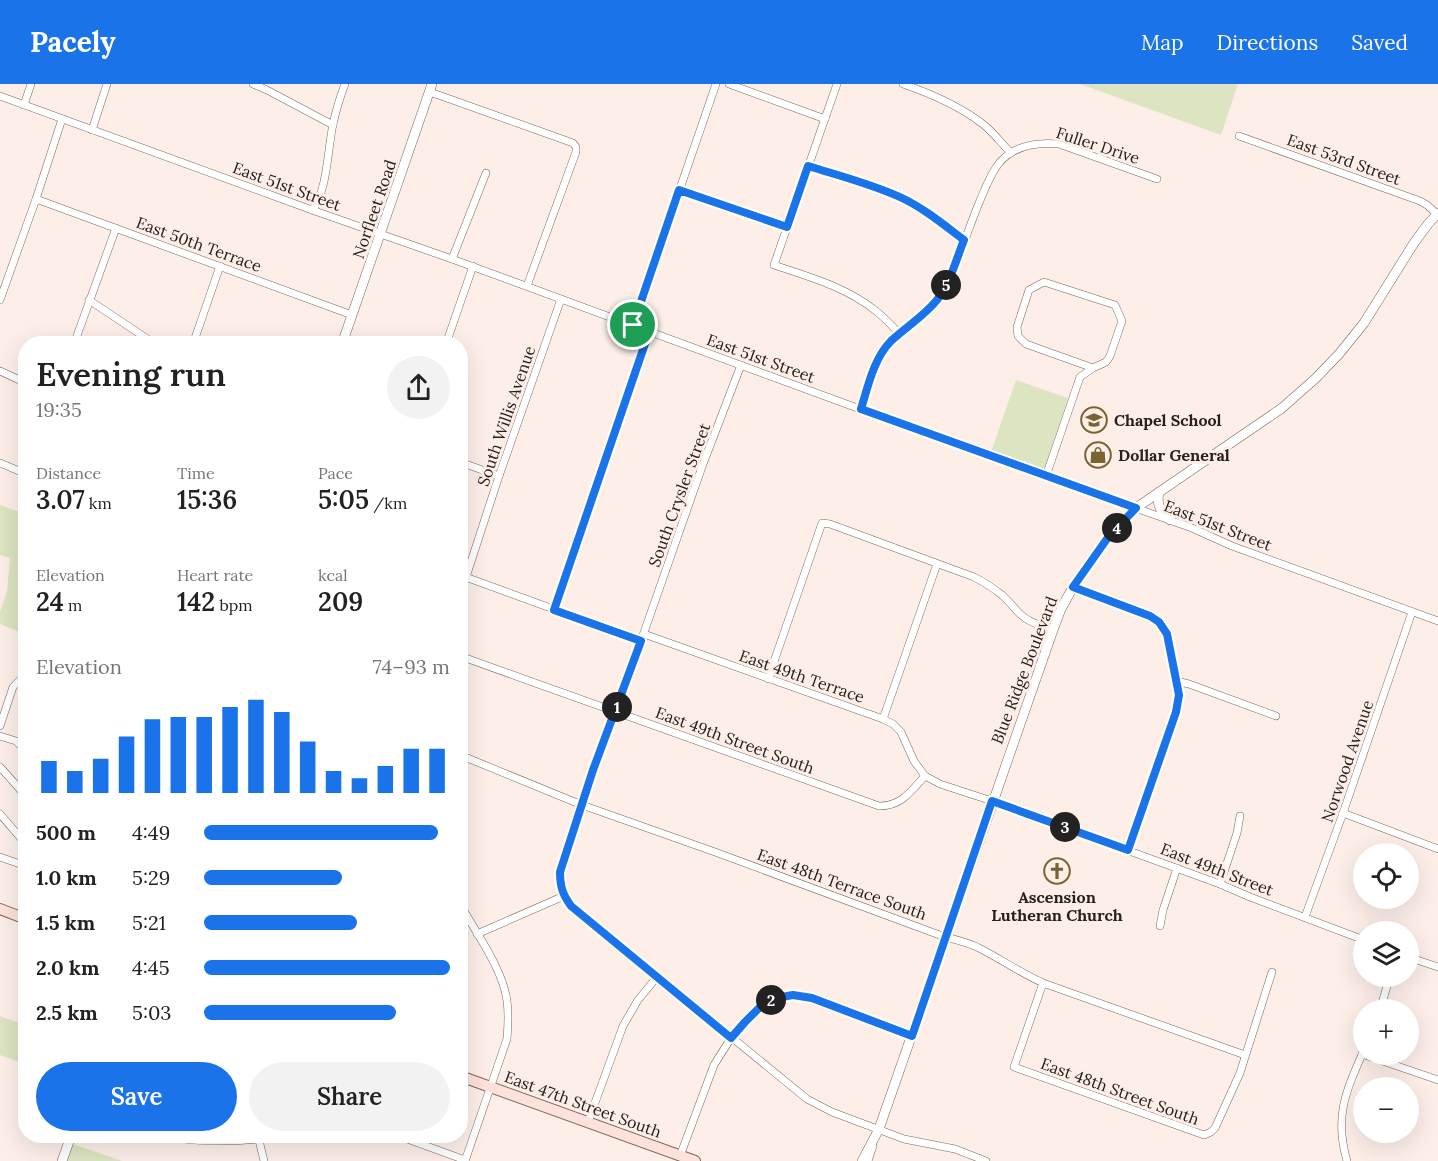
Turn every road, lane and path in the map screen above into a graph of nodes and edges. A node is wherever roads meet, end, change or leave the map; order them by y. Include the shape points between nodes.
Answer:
1 (31, 84) edge
2 (107, 84) edge
3 (253, 84) edge
4 (345, 84) edge
5 (716, 84) edge
6 (729, 84) edge
7 (837, 84) edge
8 (903, 84) edge
9 (431, 88) edge
10 (0, 96) edge
11 (25, 104) junction
12 (825, 118) junction
13 (62, 119) junction
14 (333, 125) junction
15 (92, 130) junction
16 (1239, 136) dead end
17 (1011, 153) junction
18 (808, 166) junction
19 (486, 173) dead end
20 (1157, 179) dead end
21 (679, 190) junction
22 (36, 199) junction
23 (312, 210) junction
24 (1438, 214) edge
25 (787, 227) junction
26 (116, 228) junction
27 (381, 234) junction
28 (964, 240) junction
29 (452, 259) junction
30 (220, 266) junction
31 (473, 266) junction
32 (527, 286) junction
33 (561, 299) junction
34 (0, 300) edge
35 (89, 300) junction
36 (352, 315) junction
37 (633, 325) junction
38 (649, 332) junction
39 (900, 334) junction
40 (77, 336) edge
41 (143, 336) edge
42 (196, 336) edge
43 (345, 336) edge
44 (449, 336) edge
45 (741, 365) junction
46 (1093, 368) junction
47 (0, 371) edge
48 (18, 379) edge
49 (861, 409) junction
50 (0, 463) edge
51 (468, 465) edge
52 (18, 471) edge
53 (499, 476) junction
54 (1046, 476) junction
55 (1159, 492) junction
56 (1136, 508) junction
57 (1170, 520) junction
58 (468, 562) edge
59 (937, 564) junction
60 (468, 578) edge
61 (1073, 587) junction
62 (554, 610) junction
63 (1412, 612) junction
64 (1438, 621) edge
65 (1053, 630) junction
66 (643, 637) junction
67 (468, 659) edge
68 (768, 679) junction
69 (1176, 681) junction
70 (18, 682) edge
71 (615, 711) junction
72 (1276, 716) dead end
73 (883, 719) junction
74 (0, 726) edge
75 (0, 736) edge
76 (18, 743) edge
77 (468, 758) edge
78 (0, 767) edge
79 (925, 776) junction
80 (18, 787) edge
81 (992, 801) junction
82 (582, 805) junction
83 (1343, 813) junction
84 (0, 814) edge
85 (1240, 816) dead end
86 (18, 835) edge
87 (1438, 849) edge
88 (1128, 850) junction
89 (0, 857) edge
90 (18, 864) edge
91 (1177, 868) junction
92 (1220, 884) junction
93 (564, 896) junction
94 (0, 909) edge
95 (18, 916) edge
96 (1305, 917) junction
97 (468, 918) edge
98 (1160, 926) dead end
99 (477, 934) junction
100 (1353, 936) edge
101 (945, 937) junction
102 (1419, 961) edge
103 (1438, 967) edge
104 (1272, 972) dead end
105 (657, 977) junction
106 (1043, 983) junction
107 (912, 1036) junction
108 (731, 1038) junction
109 (1245, 1055) junction
110 (1358, 1065) edge
111 (1398, 1065) edge
112 (468, 1079) edge
113 (1438, 1080) edge
114 (491, 1087) junction
115 (588, 1122) junction
116 (879, 1129) junction
117 (68, 1143) edge
118 (260, 1143) edge
119 (418, 1143) edge
120 (680, 1156) junction
121 (465, 1160) edge
122 (62, 1161) edge
123 (264, 1161) edge
124 (695, 1161) edge
125 (862, 1161) edge
126 (868, 1161) edge
127 (986, 1161) edge
128 (1347, 1161) edge

1 - 11 street
2 - 15 street
3 - 14 street
4 - 14 street
5 - 21 street
6 - 12 street
7 - 12 street
8 - 17 street via 968,113
9 - 27 street, Norfleet Road
9 - 32 street via 576,147
10 - 11 street, East 51st Street
11 - 13 street, East 51st Street
12 - 18 street
13 - 15 street, East 51st Street
13 - 22 street
14 - 23 street via 326,175
15 - 23 street, East 51st Street
16 - 24 street, East 53rd Street via 1420,201
17 - 20 street, Fuller Drive via 1032,144 1059,144
17 - 28 street, Fuller Drive via 989,178
18 - 25 street
18 - 28 street via 903,198
19 - 29 street
21 - 25 street
21 - 37 street
22 - 26 street, East 50th Terrace
22 - 34 street
23 - 27 street, East 51st Street
24 - 55 street, Blue Ridge Boulevard via 1414,243 1364,323 1316,378 1282,408
25 - 39 street via 774,265 849,293
26 - 30 street, East 50th Terrace
26 - 35 street
27 - 29 street, East 51st Street
27 - 36 street, Norfleet Road
28 - 39 street, Fuller Drive via 939,297
29 - 31 street, East 51st Street
30 - 36 street, East 50th Terrace
30 - 42 street
31 - 32 street, East 51st Street
31 - 44 street
32 - 33 street, East 51st Street
33 - 37 street, East 51st Street
33 - 53 street, South Willis Avenue
35 - 40 street
35 - 41 street
36 - 43 street, Norfleet Road
37 - 38 street, East 51st Street
38 - 45 street, East 51st Street
38 - 62 street
39 - 49 street, Fuller Drive via 878,359
45 - 49 street, East 51st Street
45 - 66 street, South Crysler Street
46 - 46 street via 1110,356 1122,321 1115,305 1044,282 1029,290 1017,327 1018,336 1026,344
46 - 54 street via 1080,377
47 - 48 street
49 - 54 street, East 51st Street
50 - 52 street
51 - 53 street
53 - 58 street, South Willis Avenue
54 - 56 street, East 51st Street
55 - 56 street, Blue Ridge Boulevard
55 - 57 street via 1160,509
56 - 57 street, East 51st Street
56 - 61 street, Blue Ridge Boulevard via 1109,536
57 - 63 street, East 51st Street
59 - 65 street via 987,584 1026,618
59 - 68 street via 822,523
59 - 73 street
60 - 62 street, East 49th Terrace
61 - 65 street, Blue Ridge Boulevard
61 - 69 street via 1159,622 1167,634
62 - 66 street, East 49th Terrace
63 - 64 street, East 51st Street
63 - 83 street, Norwood Avenue
65 - 81 street, Blue Ridge Boulevard
66 - 68 street, East 49th Terrace
66 - 71 street, South Crysler Street
67 - 71 street, East 49th Street South
68 - 73 street, East 49th Terrace
69 - 72 street
69 - 88 street via 1176,712
70 - 74 street
71 - 79 street, East 49th Street South via 879,806 899,802
71 - 82 street, South Crysler Street
73 - 79 street, East 49th Terrace via 901,732
75 - 76 street
77 - 82 street, East 48th Terrace South
78 - 80 street
79 - 81 street, East 49th Street
81 - 88 street, East 49th Street
81 - 101 street, Blue Ridge Boulevard
82 - 93 street, South Crysler Street via 560,872
82 - 101 street, East 48th Terrace South
83 - 87 street
83 - 96 street, Norwood Avenue
84 - 86 street
85 - 92 street
88 - 91 street, East 49th Street
89 - 90 street
91 - 92 street, East 49th Street
91 - 98 street
92 - 96 street, East 49th Street
93 - 99 street
93 - 105 street
94 - 95 main road
96 - 100 street, East 49th Street
97 - 99 street
99 - 114 street via 503,984 509,1019 507,1039
101 - 106 street, East 48th Terrace South via 980,948
101 - 107 street, Blue Ridge Boulevard
102 - 103 street
104 - 109 street
105 - 108 street
105 - 115 street via 623,1026
106 - 109 street, East 48th Terrace South
106 - 109 street, East 48th Street South via 1014,1067 1204,1135 1215,1128
107 - 108 street via 812,998 793,995 762,1005
107 - 116 street, Blue Ridge Boulevard
108 - 116 street via 807,1099
108 - 120 street via 714,1065
110 - 128 street via 1341,1114
111 - 113 street
112 - 114 main road, East 47th Street South
114 - 115 main road, East 47th Street South
114 - 121 street
115 - 120 main road, East 47th Street South
116 - 125 street, Blue Ridge Boulevard
116 - 126 street
116 - 127 street
117 - 122 street
118 - 123 street
119 - 121 street
120 - 124 main road, East 47th Street South

